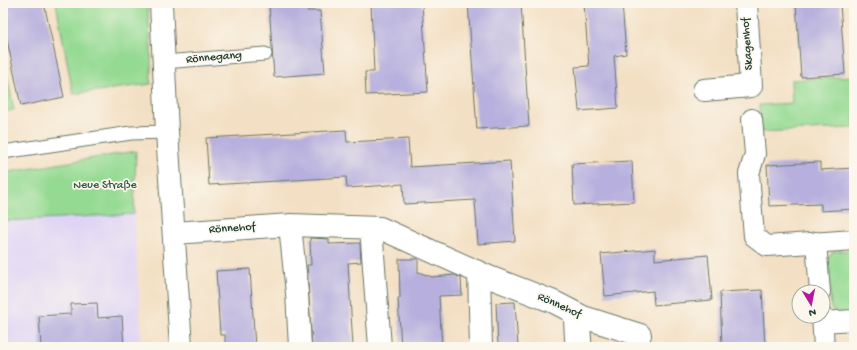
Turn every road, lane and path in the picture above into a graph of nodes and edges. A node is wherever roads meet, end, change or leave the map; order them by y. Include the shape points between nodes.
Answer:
1 (161, 3) edge
2 (746, 3) edge
3 (265, 54) dead end
4 (164, 62) junction
5 (704, 90) dead end
6 (752, 119) dead end
7 (167, 132) junction
8 (3, 152) edge
9 (290, 225) junction
10 (371, 228) junction
11 (174, 233) junction
12 (854, 240) edge
13 (816, 242) junction
14 (478, 272) junction
15 (819, 284) edge
16 (577, 314) junction
17 (831, 319) edge
18 (854, 320) edge
19 (822, 324) edge
20 (640, 343) edge
21 (181, 347) edge
22 (300, 347) edge
23 (380, 347) edge
24 (481, 347) edge
25 (572, 347) edge
26 (584, 347) edge
27 (824, 347) edge

1 - 4 street
2 - 5 street, Skagenhof via 752,86
3 - 4 lane, Rönnegang
4 - 7 street
6 - 13 street via 755,154 749,174 754,236 767,246
7 - 8 lane via 131,133
7 - 11 street
9 - 10 street, Rönnehof
9 - 11 street, Rönnehof
9 - 22 street
10 - 14 street, Rönnehof via 380,228
10 - 23 street
11 - 21 street
12 - 13 street
13 - 15 street
14 - 16 street, Rönnehof via 554,302
14 - 24 street
16 - 20 street, Rönnehof
16 - 25 lane
16 - 26 lane
17 - 18 street
19 - 27 street

